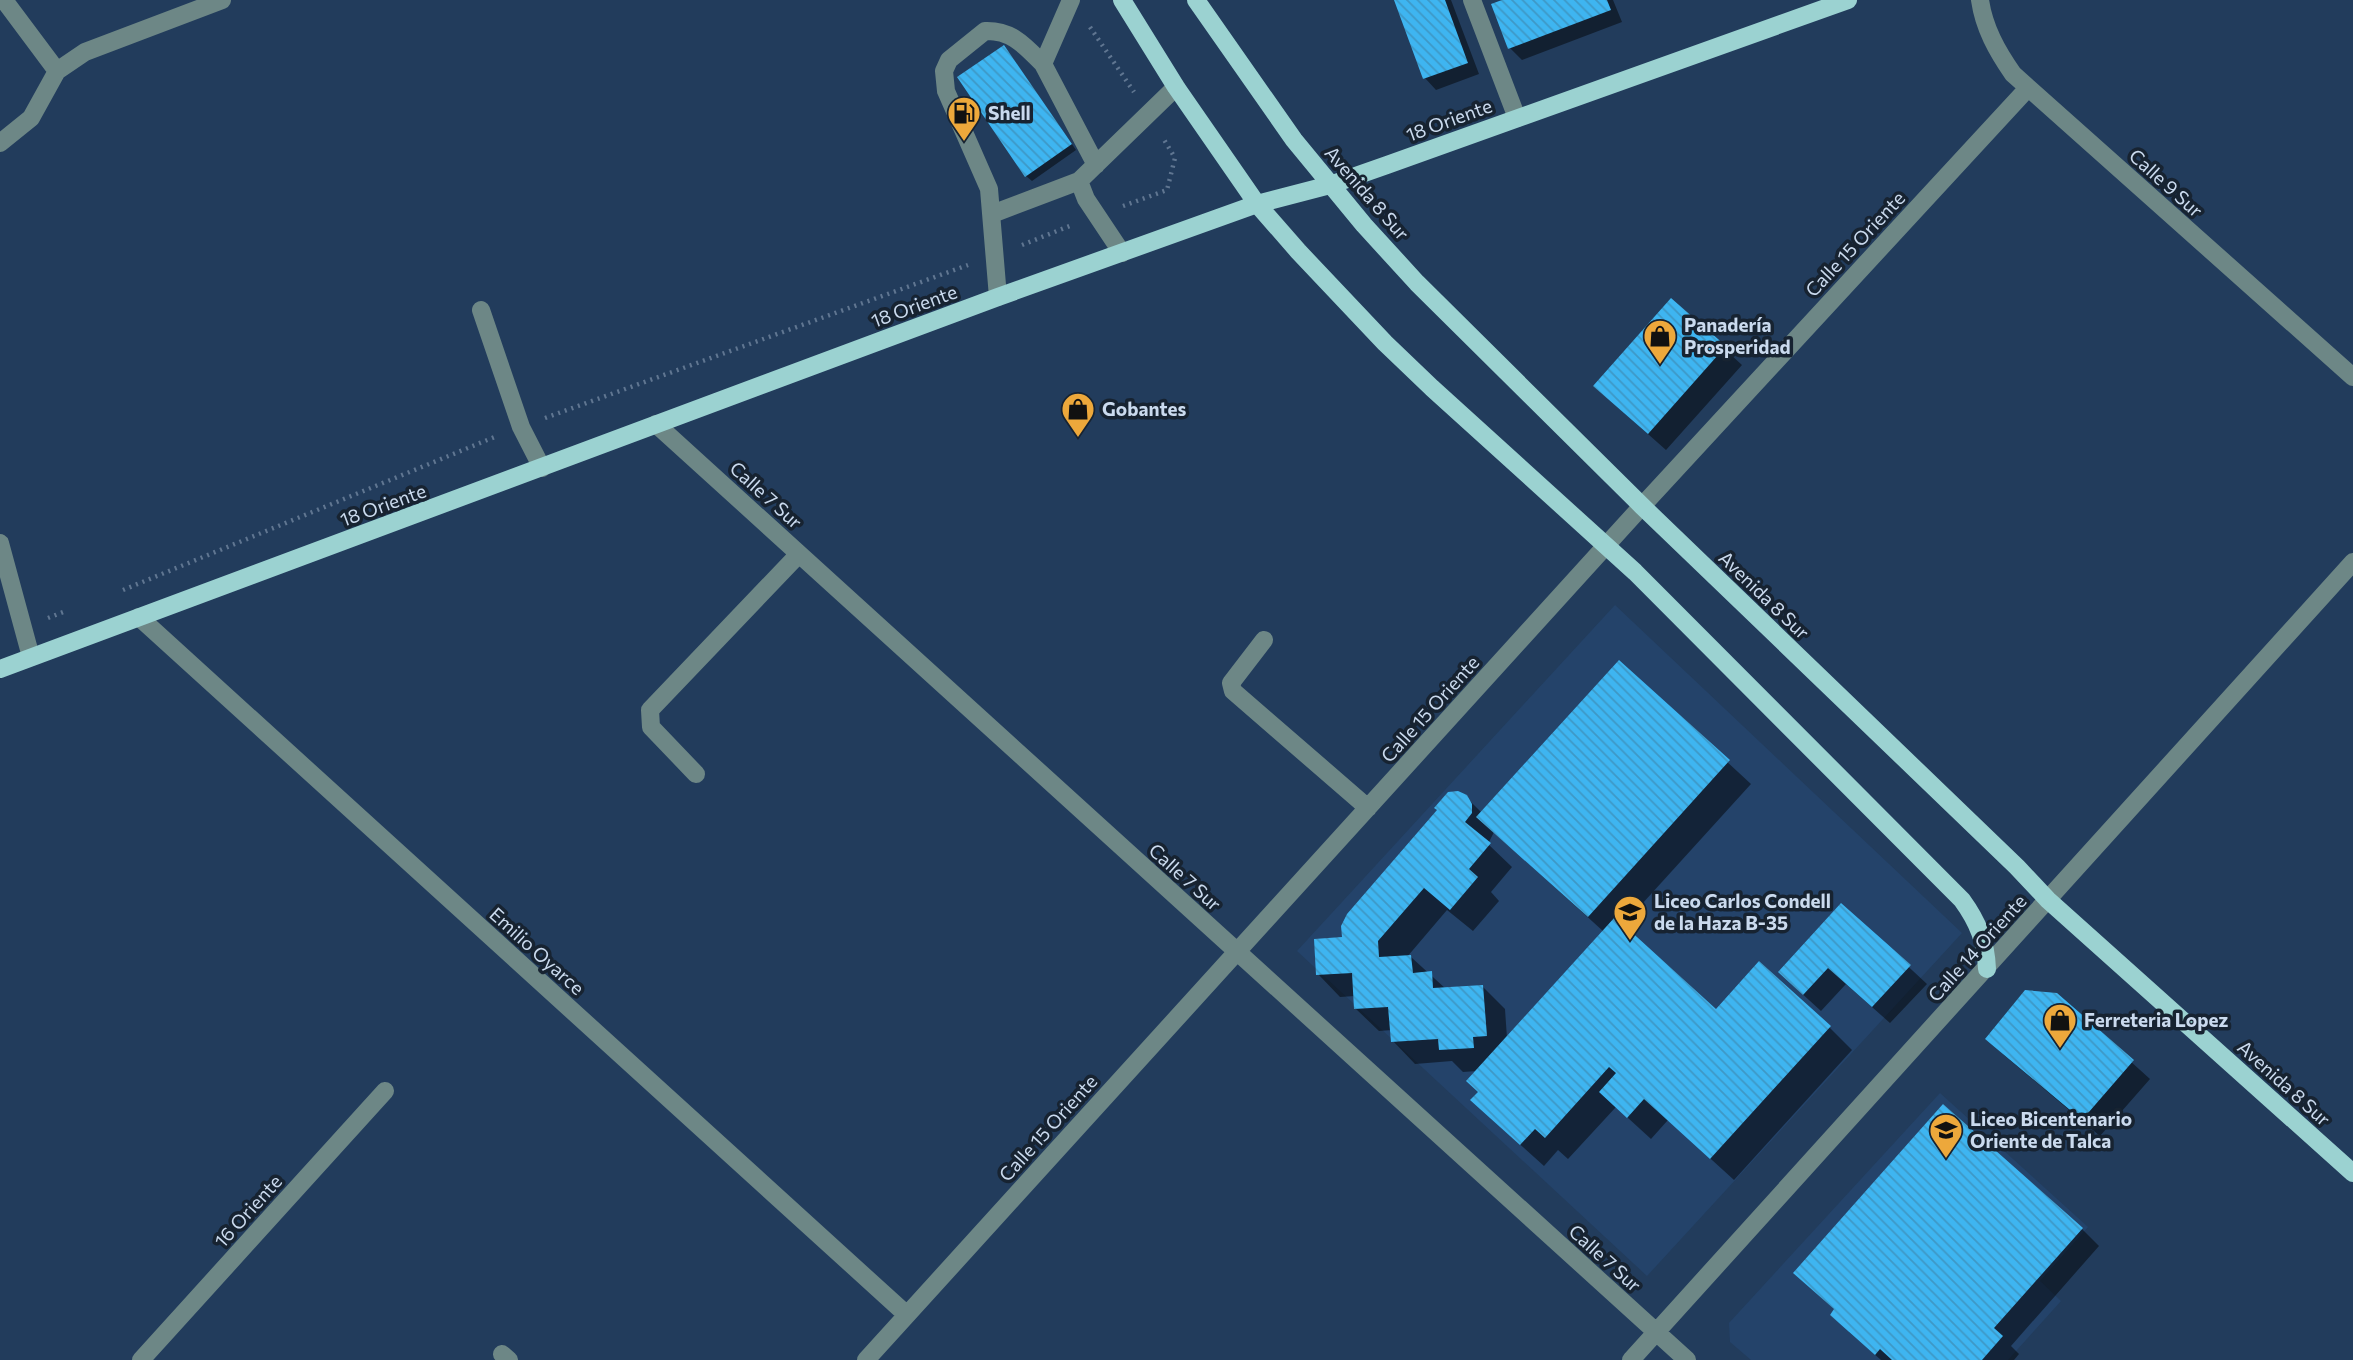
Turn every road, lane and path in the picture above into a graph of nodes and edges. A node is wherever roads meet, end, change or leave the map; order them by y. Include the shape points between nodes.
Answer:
1 (4, 0) edge
2 (222, 0) edge
3 (1071, 0) edge
4 (1122, 0) edge
5 (1196, 0) edge
6 (1472, 0) edge
7 (1848, 0) edge
8 (1980, 0) edge
9 (1087, 22) dead end
10 (1043, 64) junction
11 (57, 71) junction
12 (1177, 87) junction
13 (2028, 88) junction
14 (1148, 112) junction
15 (1517, 118) junction
16 (0, 144) edge
17 (1096, 164) junction
18 (1079, 181) junction
19 (1329, 185) junction
20 (1257, 204) junction
21 (992, 214) junction
22 (1097, 215) junction
23 (1122, 253) junction
24 (995, 255) junction
25 (998, 297) junction
26 (481, 310) dead end
27 (2353, 377) edge
28 (656, 424) junction
29 (521, 426) junction
30 (542, 468) junction
31 (1642, 506) junction
32 (0, 543) edge
33 (1607, 546) junction
34 (799, 554) junction
35 (2353, 562) edge
36 (119, 591) dead end
37 (71, 610) dead end
38 (139, 617) junction
39 (23, 626) junction
40 (1264, 640) dead end
41 (31, 657) junction
42 (0, 669) edge
43 (696, 774) dead end
44 (1368, 808) junction
45 (2048, 900) junction
46 (1236, 952) junction
47 (1987, 969) junction
48 (386, 1091) dead end
49 (2353, 1173) edge
50 (907, 1315) junction
51 (1656, 1332) junction
52 (141, 1360) edge
53 (866, 1360) edge
54 (1631, 1360) edge
55 (1687, 1360) edge

1 - 11 street
2 - 11 street via 85,52
3 - 10 street
4 - 12 main road
5 - 19 main road, Avenida 8 Sur
6 - 15 street
7 - 15 main road, 18 Oriente
8 - 13 street, Calle 9 Sur via 1998,54
9 - 14 path
10 - 17 street
10 - 21 street via 1019,39 985,31 950,60 944,71 946,90 989,189
11 - 16 street via 31,118
12 - 14 street
12 - 20 main road
13 - 27 street, Calle 9 Sur
13 - 31 street, Calle 15 Oriente
14 - 17 street
14 - 22 path via 1175,158 1167,190
15 - 19 main road, 18 Oriente
17 - 18 street
18 - 21 street
18 - 22 street
19 - 20 main road, 18 Oriente
19 - 31 main road, Avenida 8 Sur via 1417,283
20 - 23 main road, 18 Oriente
20 - 33 main road via 1385,344
21 - 24 street
22 - 23 street
22 - 24 path
23 - 25 main road, 18 Oriente
24 - 25 street
24 - 29 path
25 - 28 main road, 18 Oriente
26 - 29 street
28 - 30 main road, 18 Oriente
28 - 34 street, Calle 7 Sur
29 - 30 street
29 - 36 path
30 - 38 main road, 18 Oriente
31 - 33 street, Calle 15 Oriente
31 - 45 main road, Avenida 8 Sur
32 - 39 street
33 - 44 street, Calle 15 Oriente
33 - 47 main road via 1962,900 1983,938
34 - 43 street via 650,710 651,727
34 - 46 street, Calle 7 Sur
35 - 45 street, Calle 14 Oriente
37 - 39 path
38 - 41 main road, 18 Oriente
38 - 50 street, Emilio Oyarce
39 - 41 street
40 - 44 street via 1231,683 1233,691
41 - 42 main road, 18 Oriente
44 - 46 street, Calle 15 Oriente
45 - 47 street, Calle 14 Oriente
45 - 49 main road, Avenida 8 Sur
46 - 50 street, Calle 15 Oriente
46 - 51 street, Calle 7 Sur
47 - 51 street, Calle 14 Oriente
48 - 52 street, 16 Oriente
50 - 53 street, Calle 15 Oriente
51 - 54 street, Calle 14 Oriente
51 - 55 street, Calle 7 Sur

